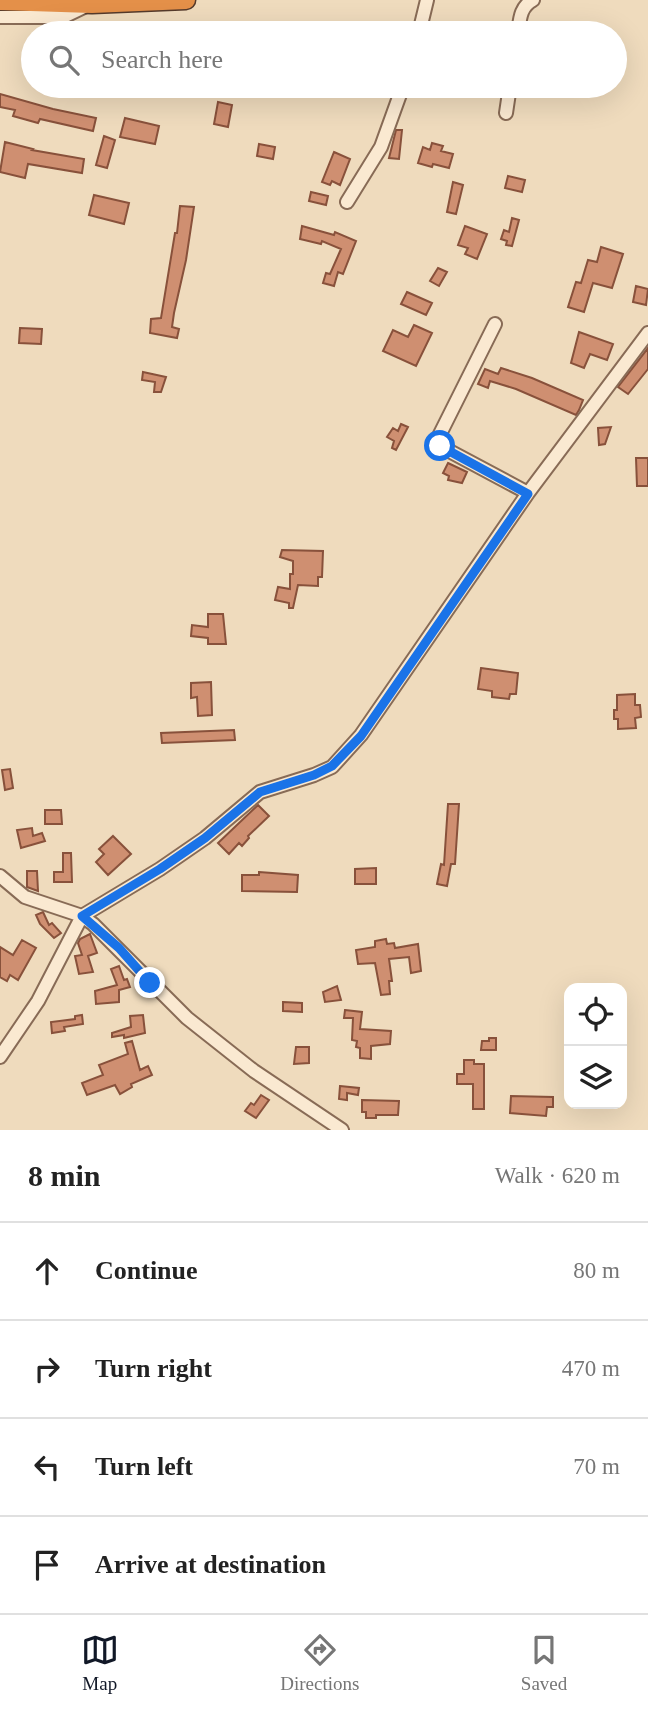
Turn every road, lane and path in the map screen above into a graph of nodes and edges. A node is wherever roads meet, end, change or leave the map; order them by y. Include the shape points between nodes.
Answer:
1 (186, 0) edge
2 (427, 0) edge
3 (533, 0) edge
4 (0, 1) edge
5 (92, 4) junction
6 (0, 17) edge
7 (422, 21) edge
8 (520, 21) edge
9 (399, 98) edge
10 (508, 98) edge
11 (506, 113) dead end
12 (347, 202) dead end
13 (495, 324) dead end
14 (648, 333) edge
15 (528, 494) junction
16 (0, 876) edge
17 (82, 916) junction
18 (0, 1057) edge
19 (342, 1130) edge

1 - 5 highway
2 - 7 street
3 - 8 street via 526,4
4 - 5 highway
5 - 6 street via 63,17
9 - 12 street via 381,146
10 - 11 street
13 - 15 street via 438,438 440,446
14 - 15 street
15 - 17 street via 361,736 332,766 260,792 205,838
16 - 17 street via 25,897
17 - 18 street via 38,1001
17 - 19 street via 187,1018 254,1071

